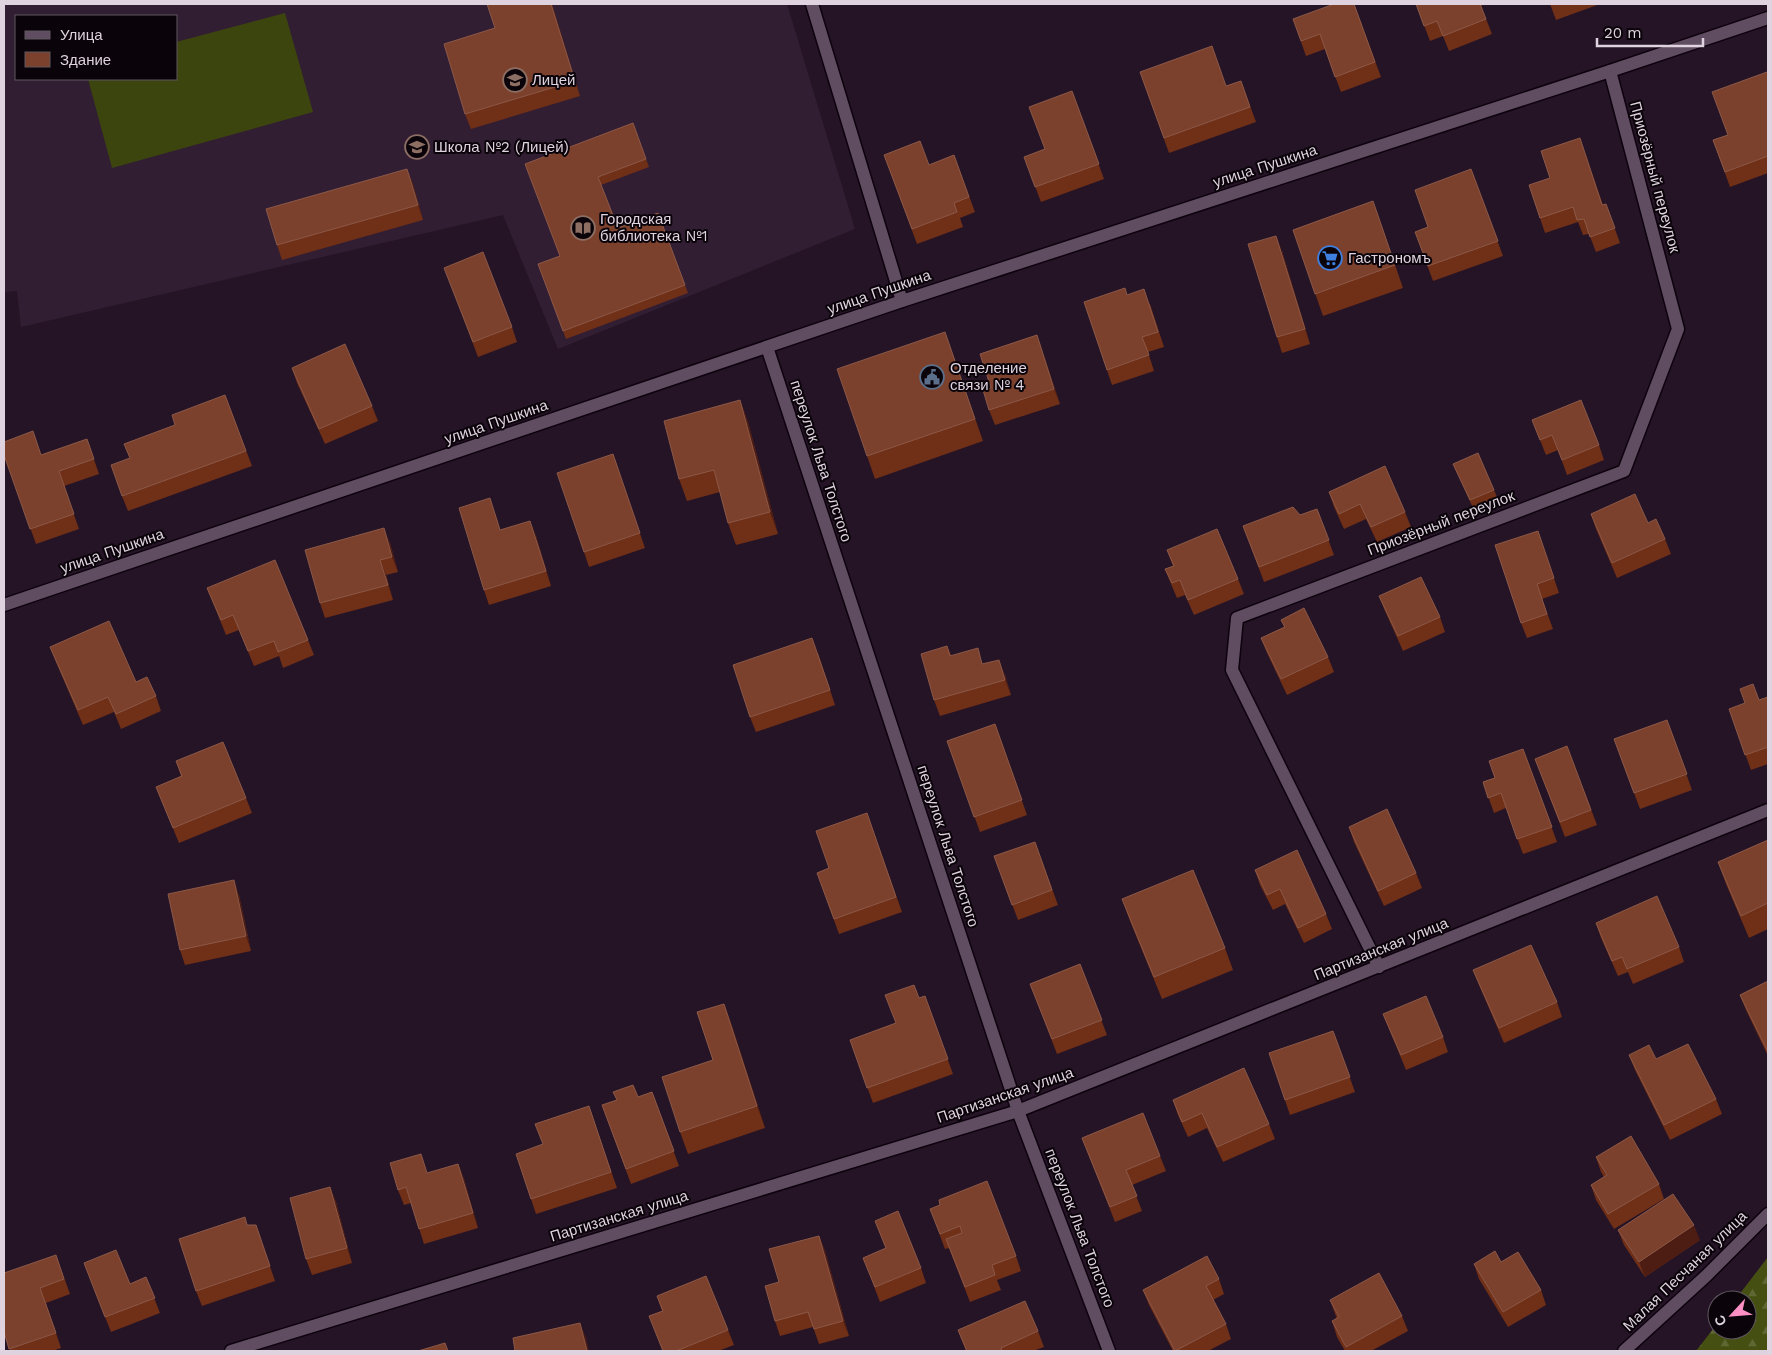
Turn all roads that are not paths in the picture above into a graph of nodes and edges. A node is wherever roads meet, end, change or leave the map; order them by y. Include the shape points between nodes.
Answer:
1 (812, 4) edge
2 (1768, 18) edge
3 (1610, 71) junction
4 (902, 301) junction
5 (767, 347) junction
6 (4, 605) edge
7 (1768, 810) edge
8 (1379, 968) junction
9 (1018, 1111) junction
10 (1768, 1214) edge
11 (231, 1351) edge
12 (1109, 1351) edge
13 (1624, 1351) edge

1 - 4 street
2 - 3 street, улица Пушкина
3 - 4 street, улица Пушкина
3 - 8 street, Приозёрный переулок via 1678,329 1624,471 1237,618 1232,670
4 - 5 street, улица Пушкина
5 - 6 street, улица Пушкина
5 - 9 street, переулок Льва Толстого
7 - 8 street, Партизанская улица
8 - 9 street, Партизанская улица
9 - 11 street, Партизанская улица
9 - 12 street, переулок Льва Толстого
10 - 13 street, Малая Песчаная улица

